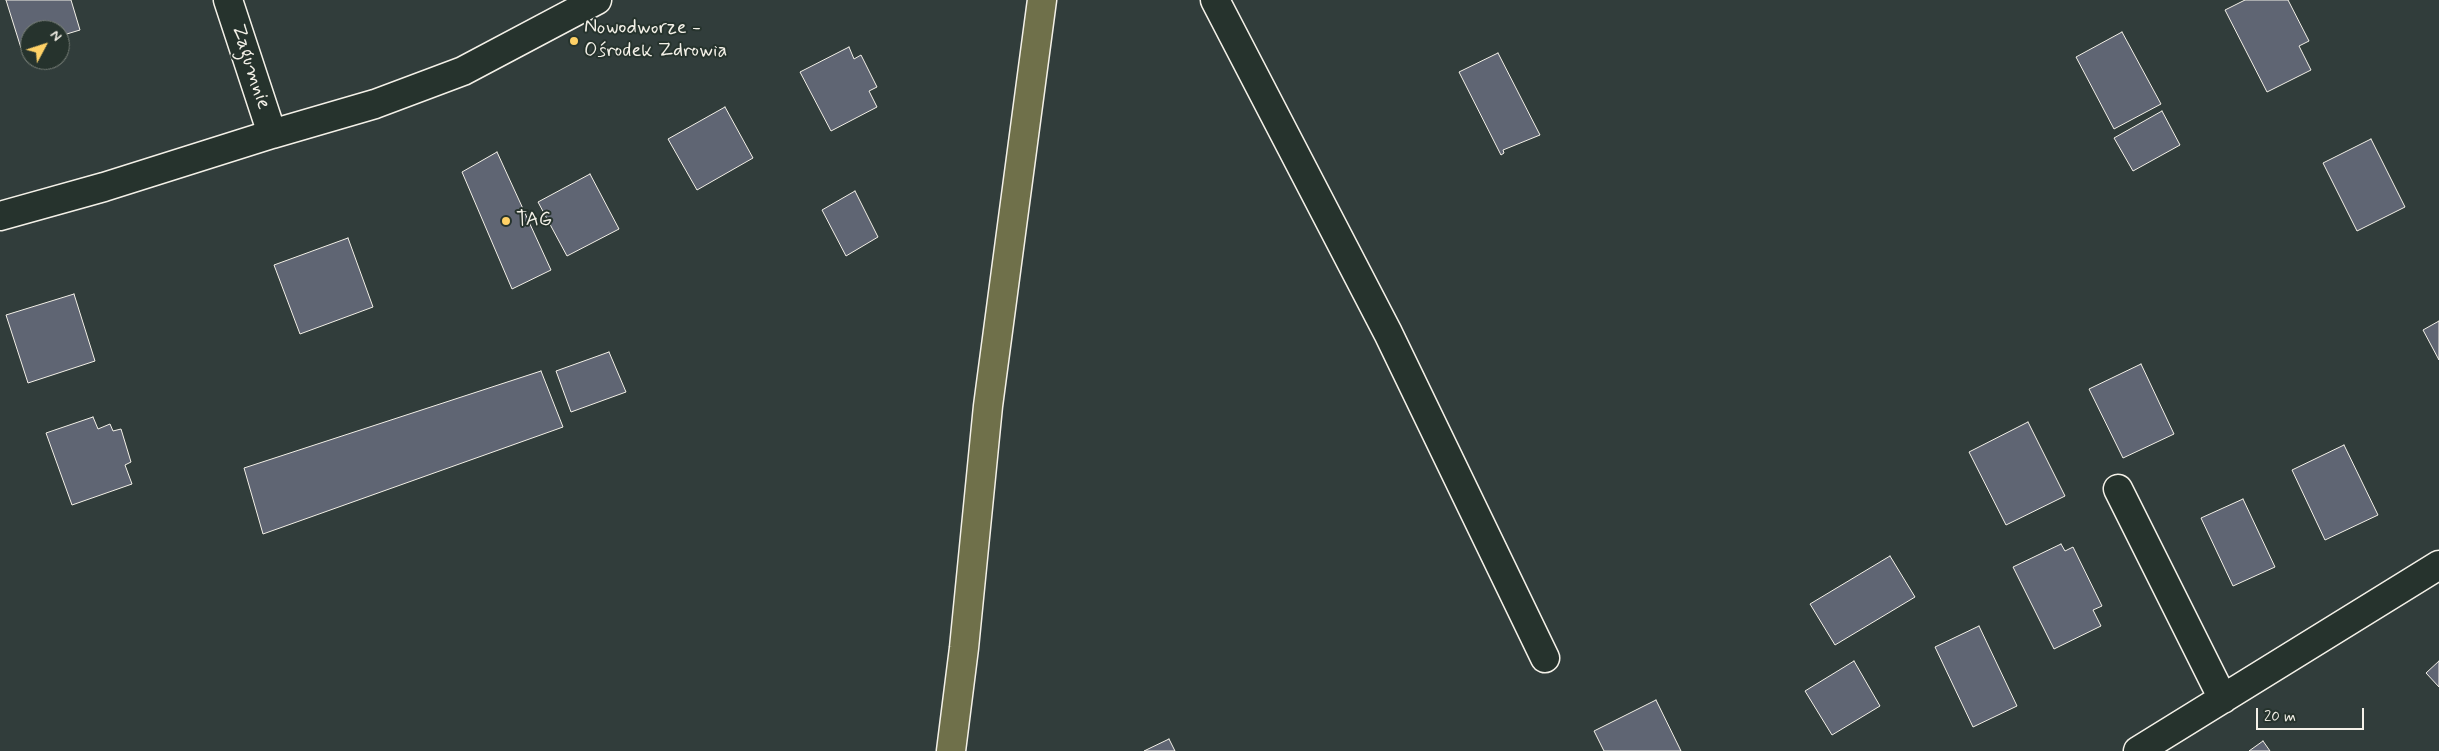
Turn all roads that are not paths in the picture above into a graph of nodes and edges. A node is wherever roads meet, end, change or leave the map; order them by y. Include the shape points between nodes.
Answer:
1 (228, 0) edge
2 (597, 0) edge
3 (1042, 0) edge
4 (1215, 0) edge
5 (272, 134) junction
6 (0, 216) edge
7 (2118, 489) dead end
8 (2439, 565) edge
9 (1545, 658) dead end
10 (2223, 699) junction
11 (951, 751) edge
12 (2138, 751) edge

1 - 5 street, Zagumnie
2 - 5 street via 463,72 376,104
3 - 11 main road via 988,406
4 - 9 street via 1388,333
5 - 6 street
7 - 10 street
8 - 10 street
10 - 12 street

